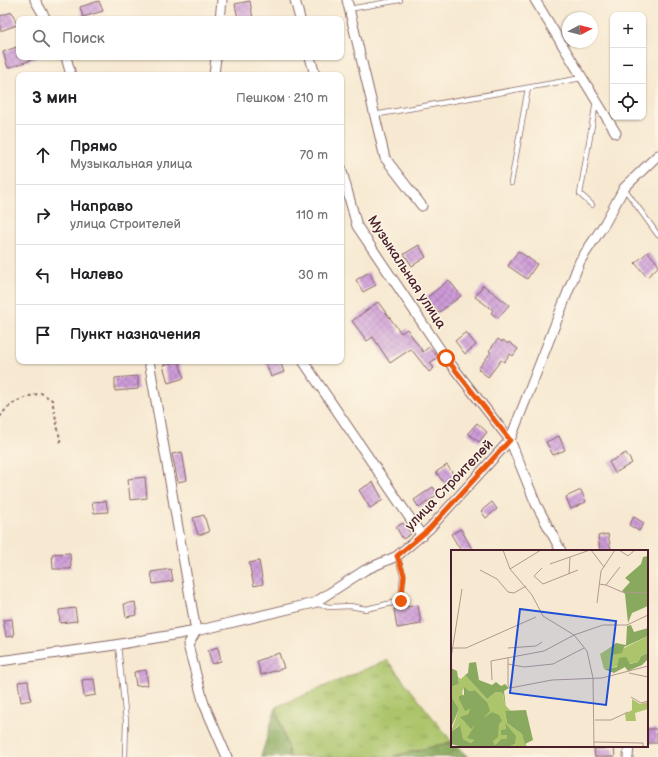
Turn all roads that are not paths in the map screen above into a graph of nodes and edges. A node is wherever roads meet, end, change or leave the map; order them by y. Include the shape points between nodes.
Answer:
1 (36, 0) edge
2 (222, 0) edge
3 (295, 0) edge
4 (400, 0) edge
5 (536, 0) edge
6 (348, 4) edge
7 (44, 16) edge
8 (220, 16) edge
9 (299, 16) edge
10 (67, 60) edge
11 (216, 60) edge
12 (311, 60) edge
13 (70, 72) edge
14 (214, 72) edge
15 (314, 72) edge
16 (582, 78) junction
17 (528, 88) junction
18 (596, 101) junction
19 (374, 115) junction
20 (616, 133) dead end
21 (658, 155) edge
22 (344, 179) edge
23 (511, 183) dead end
24 (624, 188) junction
25 (592, 205) dead end
26 (422, 206) dead end
27 (658, 235) edge
28 (150, 364) edge
29 (305, 364) edge
30 (510, 440) junction
31 (422, 536) junction
32 (560, 550) edge
33 (397, 556) junction
34 (314, 603) junction
35 (196, 631) junction
36 (118, 645) junction
37 (0, 661) edge
38 (629, 747) edge
39 (125, 757) edge
40 (227, 757) edge
41 (628, 757) edge

1 - 7 street
2 - 8 street
3 - 9 street
4 - 6 lane
5 - 16 street
6 - 19 street
10 - 13 street
11 - 14 street
12 - 15 street
16 - 17 lane
16 - 18 street
17 - 19 lane
17 - 23 lane
18 - 20 street
18 - 25 lane via 580,194
19 - 26 street via 385,158
21 - 24 street, улица Строителей
22 - 30 street, Музыкальная улица via 357,226 446,358
24 - 27 lane
24 - 30 street, улица Строителей via 580,261
28 - 35 street
29 - 31 street
30 - 31 street, улица Строителей
30 - 32 street, Музыкальная улица via 536,504
31 - 33 street, улица Строителей
33 - 34 street, улица Строителей via 365,570
33 - 34 lane via 404,575 401,601 366,609 350,606 329,607
34 - 35 street, улица Строителей
35 - 36 street, улица Строителей
35 - 40 street via 188,645 204,704
36 - 37 street, улица Строителей
36 - 39 lane via 126,721
38 - 41 street

